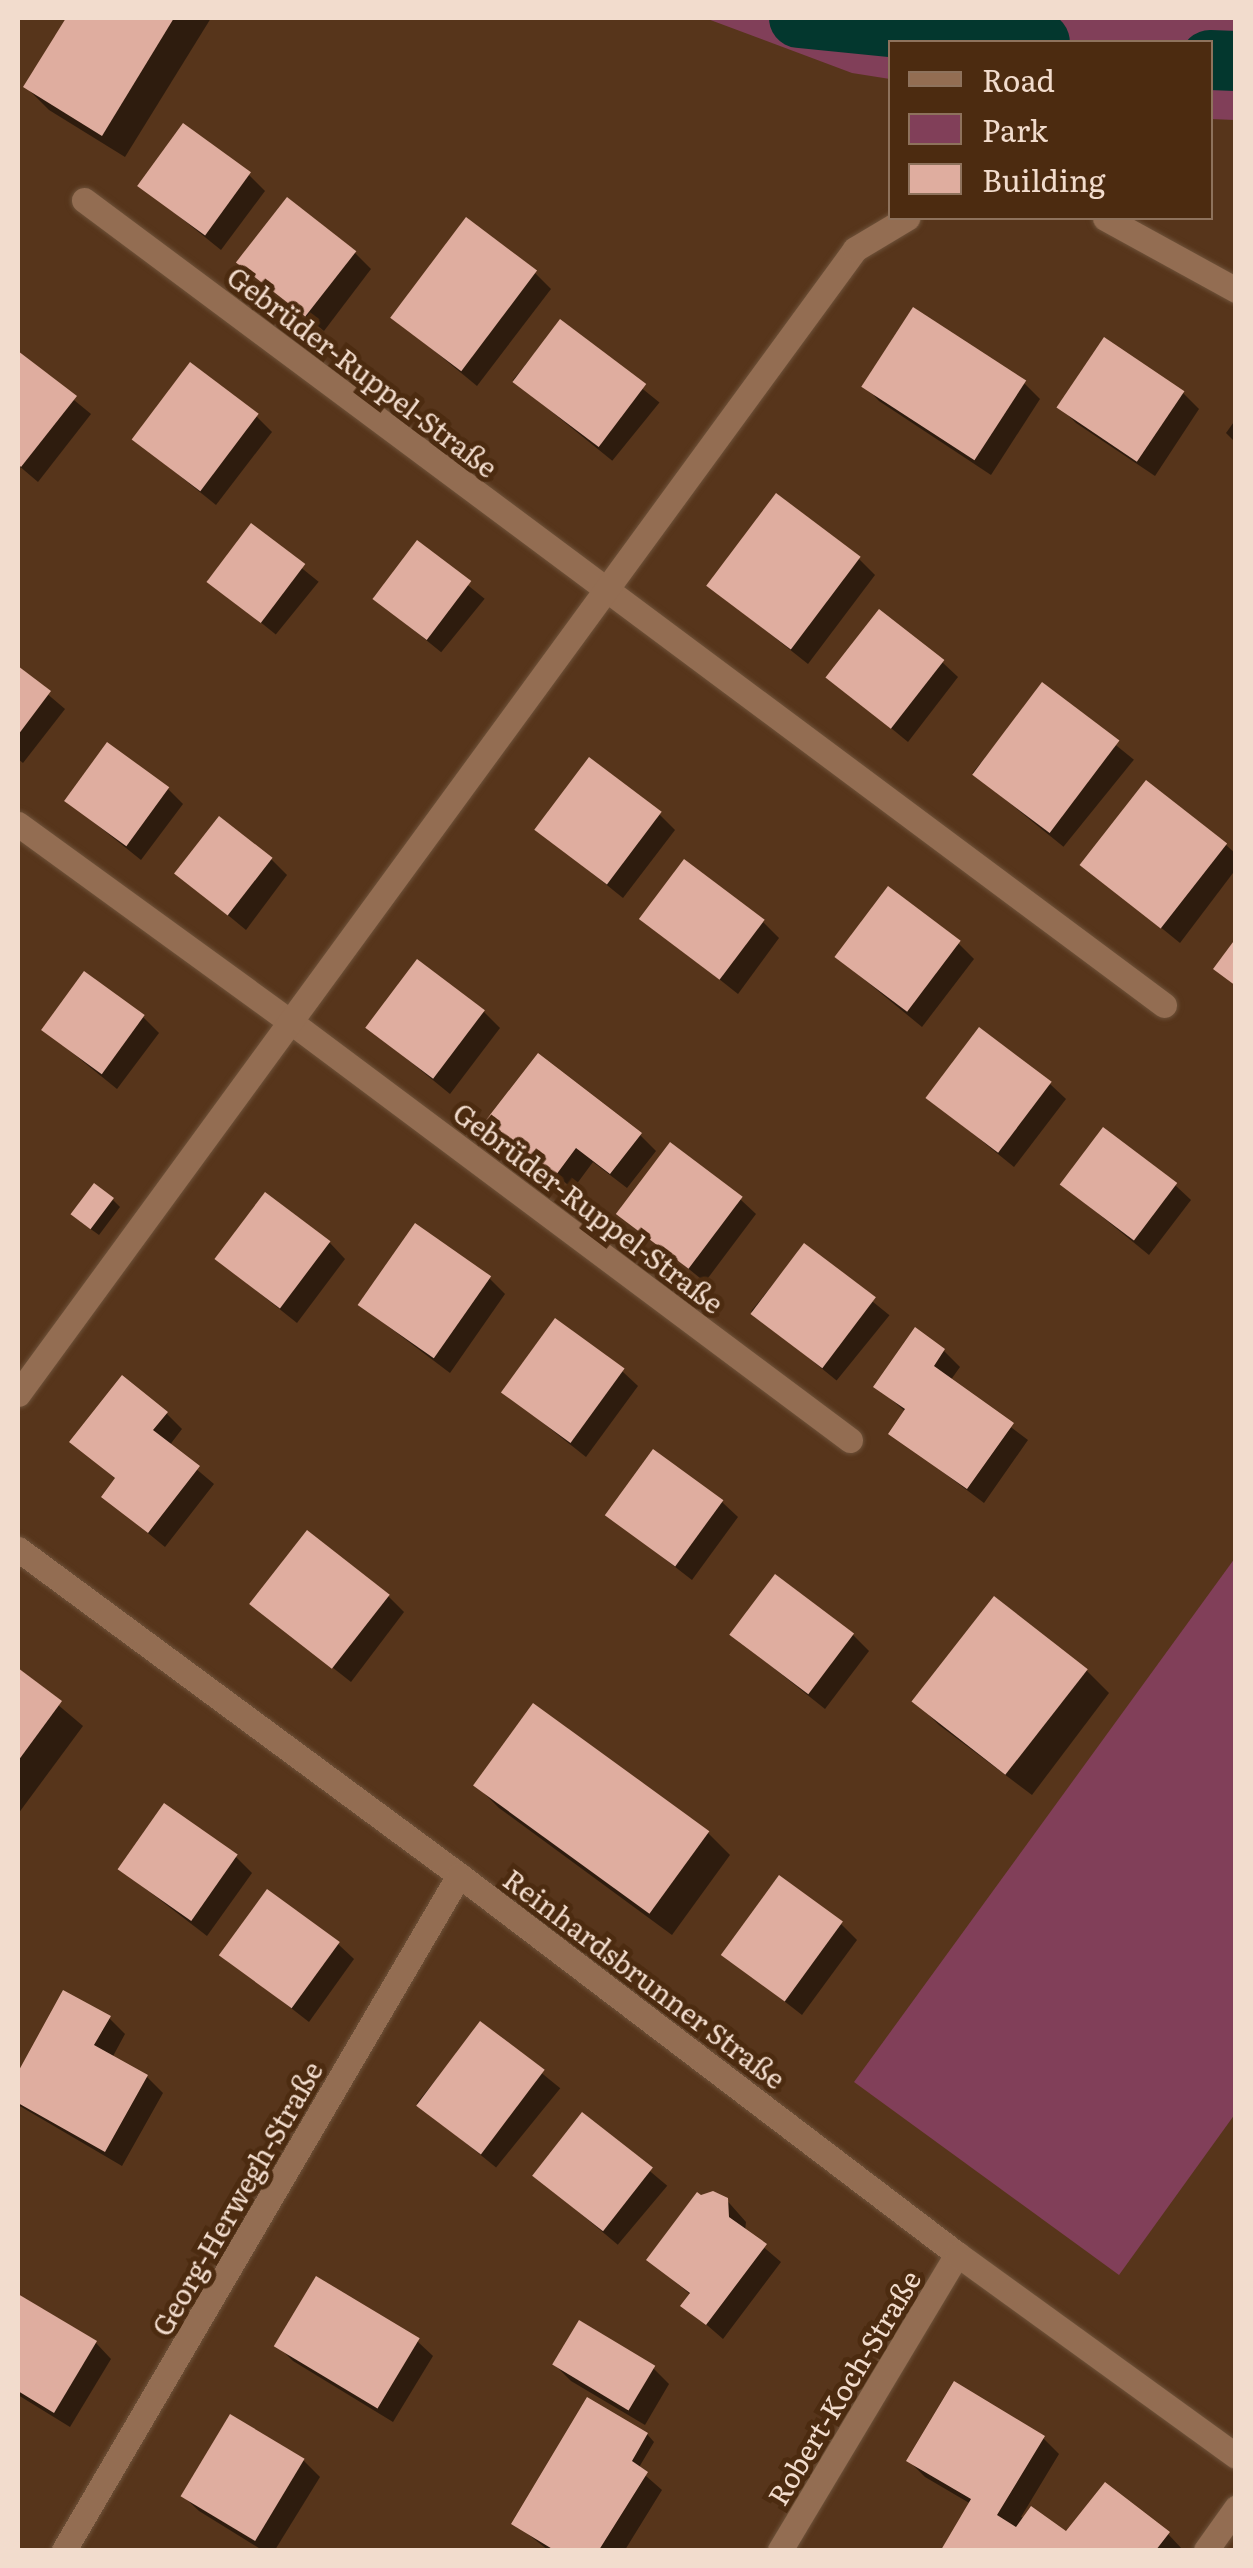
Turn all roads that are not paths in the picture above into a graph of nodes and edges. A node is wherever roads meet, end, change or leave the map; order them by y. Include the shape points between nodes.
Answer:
1 (84, 200) dead end
2 (904, 220) edge
3 (1109, 220) edge
4 (1236, 290) edge
5 (606, 590) junction
6 (18, 824) edge
7 (1164, 1005) dead end
8 (291, 1022) junction
9 (18, 1394) edge
10 (850, 1440) dead end
11 (18, 1548) edge
12 (459, 1876) junction
13 (957, 2254) junction
14 (1236, 2456) edge
15 (1236, 2508) edge
16 (64, 2550) edge
17 (780, 2550) edge
18 (1206, 2550) edge

1 - 5 street, Gebrüder-Ruppel-Straße
2 - 5 street via 855,249
3 - 4 street
5 - 7 street, Gebrüder-Ruppel-Straße
5 - 8 street
6 - 8 street, Gebrüder-Ruppel-Straße
8 - 9 street
8 - 10 street, Gebrüder-Ruppel-Straße
11 - 12 street, Reinhardsbrunner Straße
12 - 13 street, Reinhardsbrunner Straße
12 - 16 street, Georg-Herwegh-Straße
13 - 14 street, Reinhardsbrunner Straße
13 - 17 street, Robert-Koch-Straße
15 - 18 street

